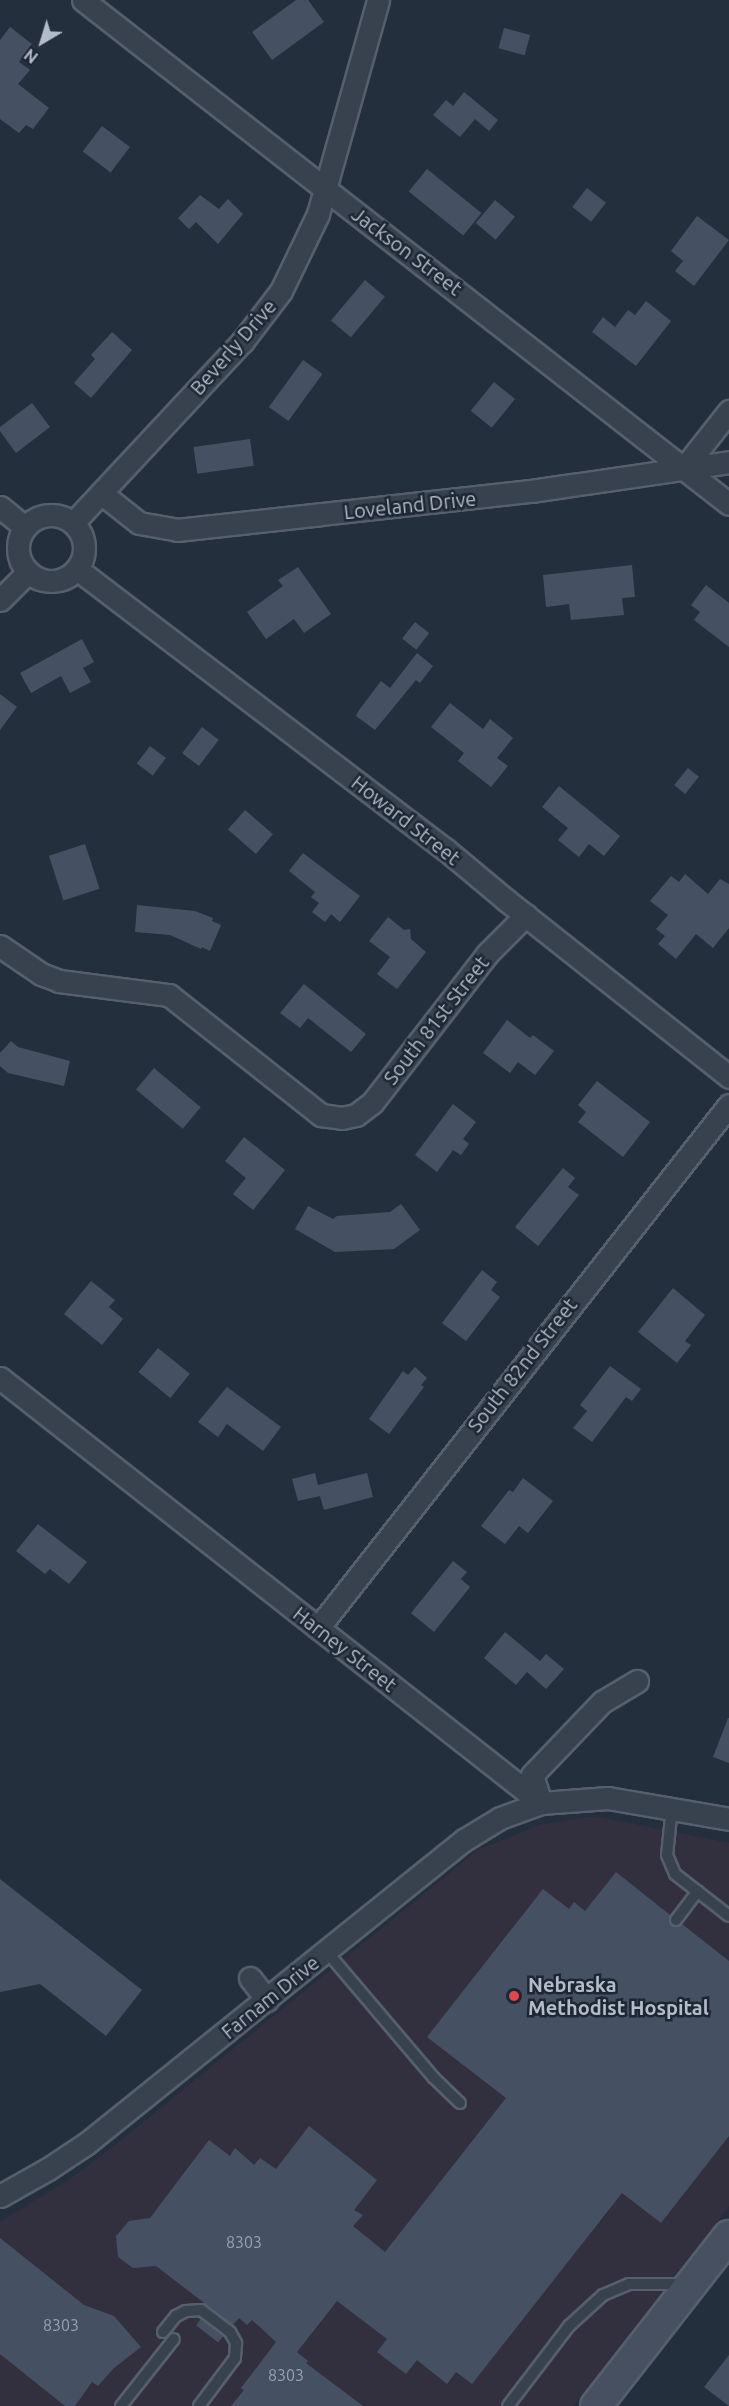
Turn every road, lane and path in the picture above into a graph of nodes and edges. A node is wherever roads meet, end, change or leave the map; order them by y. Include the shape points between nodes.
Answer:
1 (83, 0) edge
2 (378, 0) edge
3 (326, 190) junction
4 (729, 411) edge
5 (729, 462) edge
6 (684, 468) junction
7 (101, 493) junction
8 (729, 504) edge
9 (0, 507) edge
10 (73, 523) junction
11 (25, 527) junction
12 (77, 569) junction
13 (28, 572) junction
14 (0, 600) edge
15 (526, 915) junction
16 (0, 946) edge
17 (729, 1077) edge
18 (729, 1105) edge
19 (0, 1377) edge
20 (318, 1628) junction
21 (638, 1681) dead end
22 (541, 1803) junction
23 (672, 1807) junction
24 (729, 1819) edge
25 (698, 1892) junction
26 (729, 1916) edge
27 (676, 1920) dead end
28 (327, 1952) junction
29 (250, 1978) dead end
30 (267, 2000) junction
31 (460, 2103) dead end
32 (0, 2196) edge
33 (729, 2236) edge
34 (691, 2284) junction
35 (164, 2331) dead end
36 (174, 2339) dead end
37 (121, 2406) edge
38 (199, 2406) edge
39 (508, 2406) edge
40 (596, 2406) edge

1 - 3 street, Jackson Street
2 - 3 street, Beverly Drive
3 - 6 street, Jackson Street
3 - 7 street, Beverly Drive via 294,267 265,314
4 - 6 street
5 - 6 street, Loveland Drive
6 - 7 street, Loveland Drive via 543,490 177,530 138,524
6 - 8 street, Jackson Street
7 - 10 street, Beverly Drive
9 - 11 street
10 - 11 street via 54,515 33,520
10 - 12 street via 84,540
11 - 13 street via 20,536 19,555
12 - 13 street via 58,580 37,578
12 - 15 street, Howard Street
13 - 14 street
15 - 16 street, South 81st Street via 487,954 372,1103 356,1115 342,1118 321,1114 168,995 59,981 41,974
15 - 17 street, Howard Street
18 - 20 street, South 82nd Street
19 - 20 street, Harney Street
20 - 22 street, Harney Street
21 - 22 street via 602,1702 532,1775
22 - 23 street via 608,1798
22 - 28 street, Farnam Drive via 500,1818 464,1840
23 - 24 street
23 - 25 lane via 667,1855 675,1874
25 - 26 lane
25 - 27 lane
28 - 30 street, Farnam Drive
28 - 31 lane
29 - 30 street
30 - 32 street, Farnam Drive via 87,2143
33 - 34 main road
34 - 39 lane via 629,2284 603,2295 569,2326
34 - 40 main road
35 - 38 lane via 176,2316 201,2310 230,2332 236,2343 235,2358
36 - 37 lane

